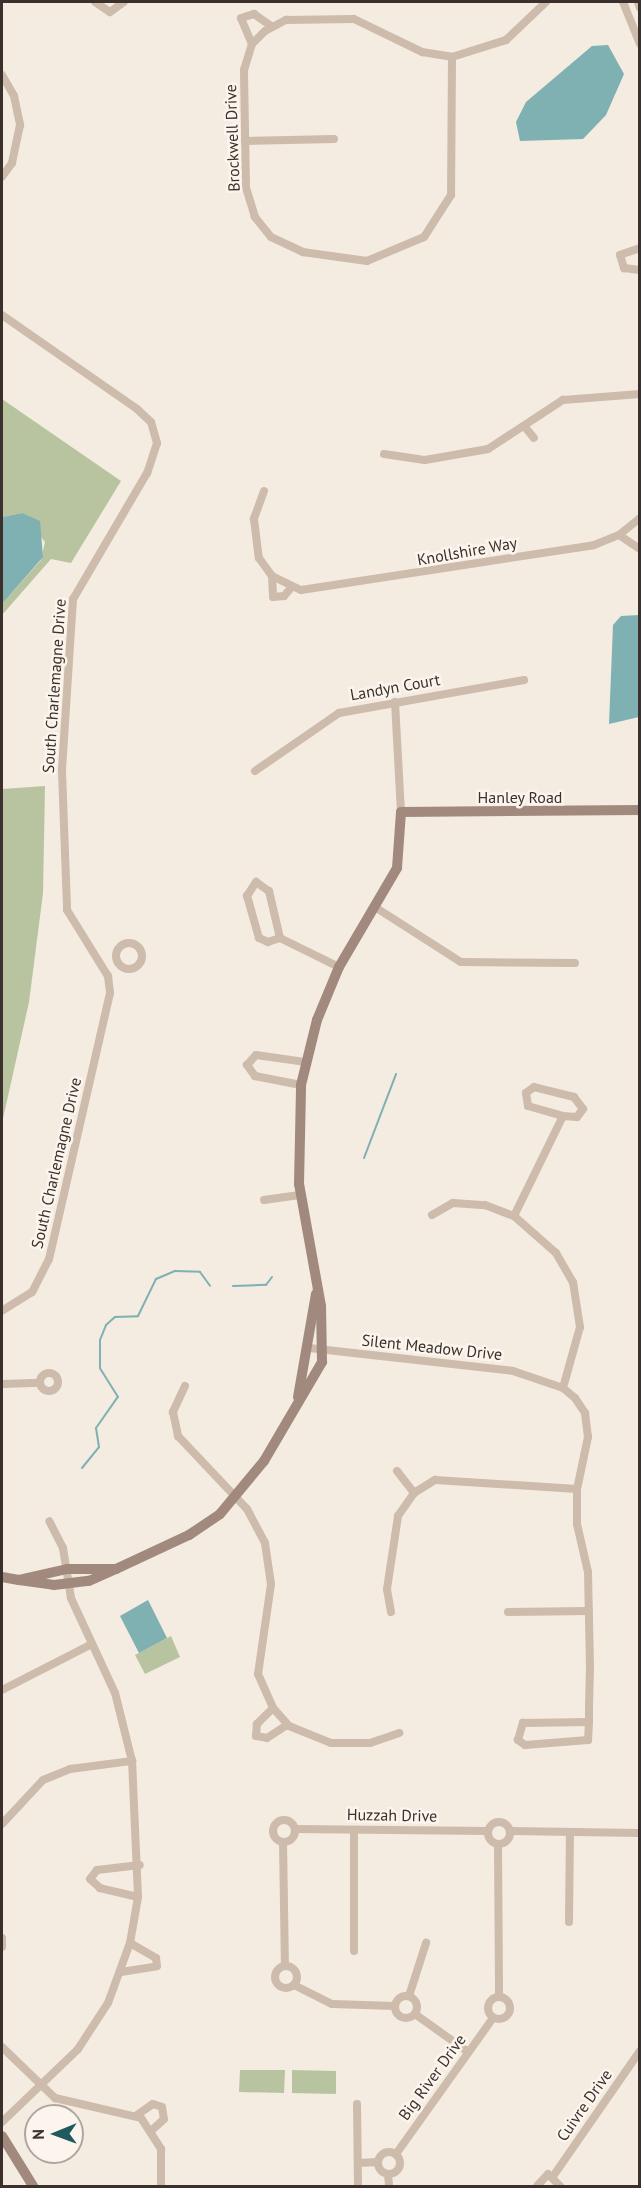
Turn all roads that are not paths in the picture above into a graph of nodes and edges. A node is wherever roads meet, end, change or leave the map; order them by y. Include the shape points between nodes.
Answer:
1 (95, 2) edge
2 (124, 2) edge
3 (546, 2) edge
4 (624, 2) edge
5 (638, 2) edge
6 (639, 8) edge
7 (271, 26) junction
8 (252, 44) junction
9 (639, 44) edge
10 (452, 57) junction
11 (2, 75) edge
12 (334, 140) dead end
13 (245, 141) junction
14 (2, 177) edge
15 (639, 248) edge
16 (639, 270) edge
17 (2, 315) edge
18 (639, 394) edge
19 (525, 427) junction
20 (534, 438) dead end
21 (384, 454) dead end
22 (264, 491) dead end
23 (639, 518) edge
24 (619, 535) junction
25 (639, 549) edge
26 (272, 576) junction
27 (291, 588) junction
28 (524, 680) dead end
29 (395, 702) junction
30 (255, 771) dead end
31 (639, 810) edge
32 (400, 812) junction
33 (378, 909) junction
34 (280, 938) junction
35 (117, 962) dead end
36 (575, 963) dead end
37 (103, 967) junction
38 (339, 967) junction
39 (305, 1062) junction
40 (300, 1085) junction
41 (563, 1116) junction
42 (300, 1196) junction
43 (264, 1200) dead end
44 (432, 1215) dead end
45 (514, 1216) junction
46 (316, 1290) junction
47 (2, 1311) edge
48 (309, 1348) junction
49 (323, 1350) junction
50 (40, 1383) dead end
51 (2, 1384) edge
52 (185, 1386) dead end
53 (563, 1388) junction
54 (297, 1403) junction
55 (397, 1471) dead end
56 (577, 1489) junction
57 (414, 1493) junction
58 (234, 1497) junction
59 (49, 1521) dead end
60 (67, 1569) junction
61 (116, 1569) junction
62 (2, 1577) edge
63 (19, 1580) junction
64 (68, 1583) junction
65 (589, 1611) junction
66 (391, 1612) dead end
67 (508, 1612) dead end
68 (92, 1644) junction
69 (2, 1690) edge
70 (273, 1708) junction
71 (589, 1722) junction
72 (287, 1725) junction
73 (399, 1733) dead end
74 (132, 1761) junction
75 (2, 1824) edge
76 (295, 1829) junction
77 (354, 1830) junction
78 (488, 1831) junction
79 (510, 1831) junction
80 (570, 1832) junction
81 (639, 1833) edge
82 (283, 1842) junction
83 (498, 1844) junction
84 (140, 1864) junction
85 (138, 1897) junction
86 (569, 1922) dead end
87 (2, 1938) edge
88 (130, 1943) junction
89 (426, 1943) dead end
90 (2, 1947) edge
91 (354, 1951) dead end
92 (285, 1966) junction
93 (121, 1972) junction
94 (294, 1985) junction
95 (409, 1996) junction
96 (499, 1997) junction
97 (395, 2006) junction
98 (415, 2014) junction
99 (493, 2018) junction
100 (2, 2047) edge
101 (639, 2051) edge
102 (468, 2052) junction
103 (40, 2085) junction
104 (357, 2104) dead end
105 (137, 2115) junction
106 (2, 2122) edge
107 (152, 2130) junction
108 (2, 2136) edge
109 (396, 2154) junction
110 (378, 2162) junction
111 (358, 2163) junction
112 (388, 2174) junction
113 (554, 2175) junction
114 (33, 2187) edge
115 (161, 2187) edge
116 (358, 2187) edge
117 (389, 2187) edge
118 (537, 2187) edge
119 (560, 2187) edge

1 - 2 street via 110,12
3 - 10 street via 506,40
4 - 9 street
5 - 6 street
7 - 8 street
7 - 8 street via 254,14 241,18
7 - 10 street via 319,16 354,18 422,52
8 - 13 street, Brockwell Drive via 244,70
10 - 13 street, Brockwell Drive via 451,195 424,237 401,250 367,261 303,252 271,237 255,217 246,187
11 - 14 street via 20,112 20,138
12 - 13 street
15 - 16 street via 620,255 624,268
17 - 37 street, South Charlemagne Drive via 137,409 151,422 157,442 147,473 73,599 62,771 64,881 67,910
18 - 19 street via 563,400
19 - 20 street
19 - 21 street via 488,449 425,460
22 - 26 street, Knollshire Way via 254,519 254,540
23 - 24 street, Knollshire Way
24 - 25 street
24 - 27 street, Knollshire Way via 594,545 322,591
26 - 27 street, Knollshire Way
26 - 27 street, Knollshire Way via 273,597 284,596
28 - 29 street, Landyn Court
29 - 30 street, Landyn Court via 339,712
29 - 32 street
31 - 32 street, Hanley Road
32 - 33 street via 397,868
33 - 36 street via 461,962
33 - 38 street
34 - 34 street via 268,942 259,938 247,896 256,882 269,891
34 - 38 street
35 - 37 street
37 - 47 street, South Charlemagne Drive via 110,993 49,1259 32,1292
38 - 39 street
39 - 40 street
39 - 40 street via 256,1055 247,1065 255,1076
40 - 42 street
41 - 41 street via 581,1114 579,1100 534,1087 526,1093 528,1106
41 - 45 street
42 - 43 street
42 - 46 street
44 - 45 street via 466,1203
45 - 53 street via 542,1237 573,1282 580,1327
46 - 48 street
46 - 49 street
48 - 49 street, Silent Meadow Drive
48 - 54 street
49 - 53 street, Silent Meadow Drive via 470,1363
49 - 54 street
50 - 51 street
52 - 58 street via 173,1412 178,1437
53 - 56 street via 585,1413 588,1425
54 - 58 street via 264,1461
55 - 57 street
56 - 57 street via 435,1480
56 - 65 street
57 - 66 street via 398,1516 387,1589
58 - 61 street via 220,1514 189,1535
58 - 70 street via 258,1528 268,1555 271,1584 257,1657 262,1690
59 - 60 street
60 - 61 street
60 - 63 street
60 - 64 street
61 - 64 street
62 - 63 street
63 - 64 street
64 - 68 street
65 - 67 street
65 - 71 street
68 - 69 street
68 - 74 street via 115,1694
70 - 72 street
70 - 72 street via 257,1724 256,1737 267,1738
71 - 71 street via 523,1723 518,1740 580,1744 588,1740
72 - 73 street via 331,1743 370,1743
74 - 75 street via 70,1769 43,1780
74 - 84 street
76 - 77 street, Huzzah Drive
76 - 82 street
76 - 82 street, Huzzah Drive via 287,1820 276,1823 273,1835
77 - 78 street, Huzzah Drive
77 - 91 street
78 - 79 street, Huzzah Drive via 499,1821
78 - 83 street
79 - 80 street, Huzzah Drive
79 - 83 street
80 - 81 street, Huzzah Drive
80 - 86 street
82 - 92 street
83 - 96 street, Big River Drive
84 - 85 street
84 - 85 street via 97,1870 90,1879 100,1888
85 - 88 street
87 - 90 street
88 - 93 street
88 - 93 street via 156,1958 156,1966
89 - 95 street
92 - 94 street via 296,1972
92 - 94 street via 275,1980 282,1988
93 - 103 street via 78,2049
94 - 97 street via 332,2004
95 - 97 street
95 - 98 street via 417,2004
96 - 99 street, Big River Drive via 488,2007
96 - 99 street, Big River Drive via 508,2002 509,2013
97 - 98 street via 400,2016
98 - 102 street
99 - 102 street, Big River Drive
100 - 103 street
101 - 113 street, Cuivre Drive
102 - 109 street, Big River Drive
103 - 105 street via 55,2098
103 - 106 street
104 - 111 street
105 - 107 street
105 - 107 street via 153,2104 162,2107 165,2119
107 - 115 street via 161,2149
108 - 114 street
109 - 110 street via 383,2154
109 - 112 street, Big River Drive via 400,2167
110 - 111 street
110 - 112 street
111 - 116 street
112 - 117 street, Big River Drive
113 - 118 street, Cuivre Drive via 542,2176
113 - 119 street

